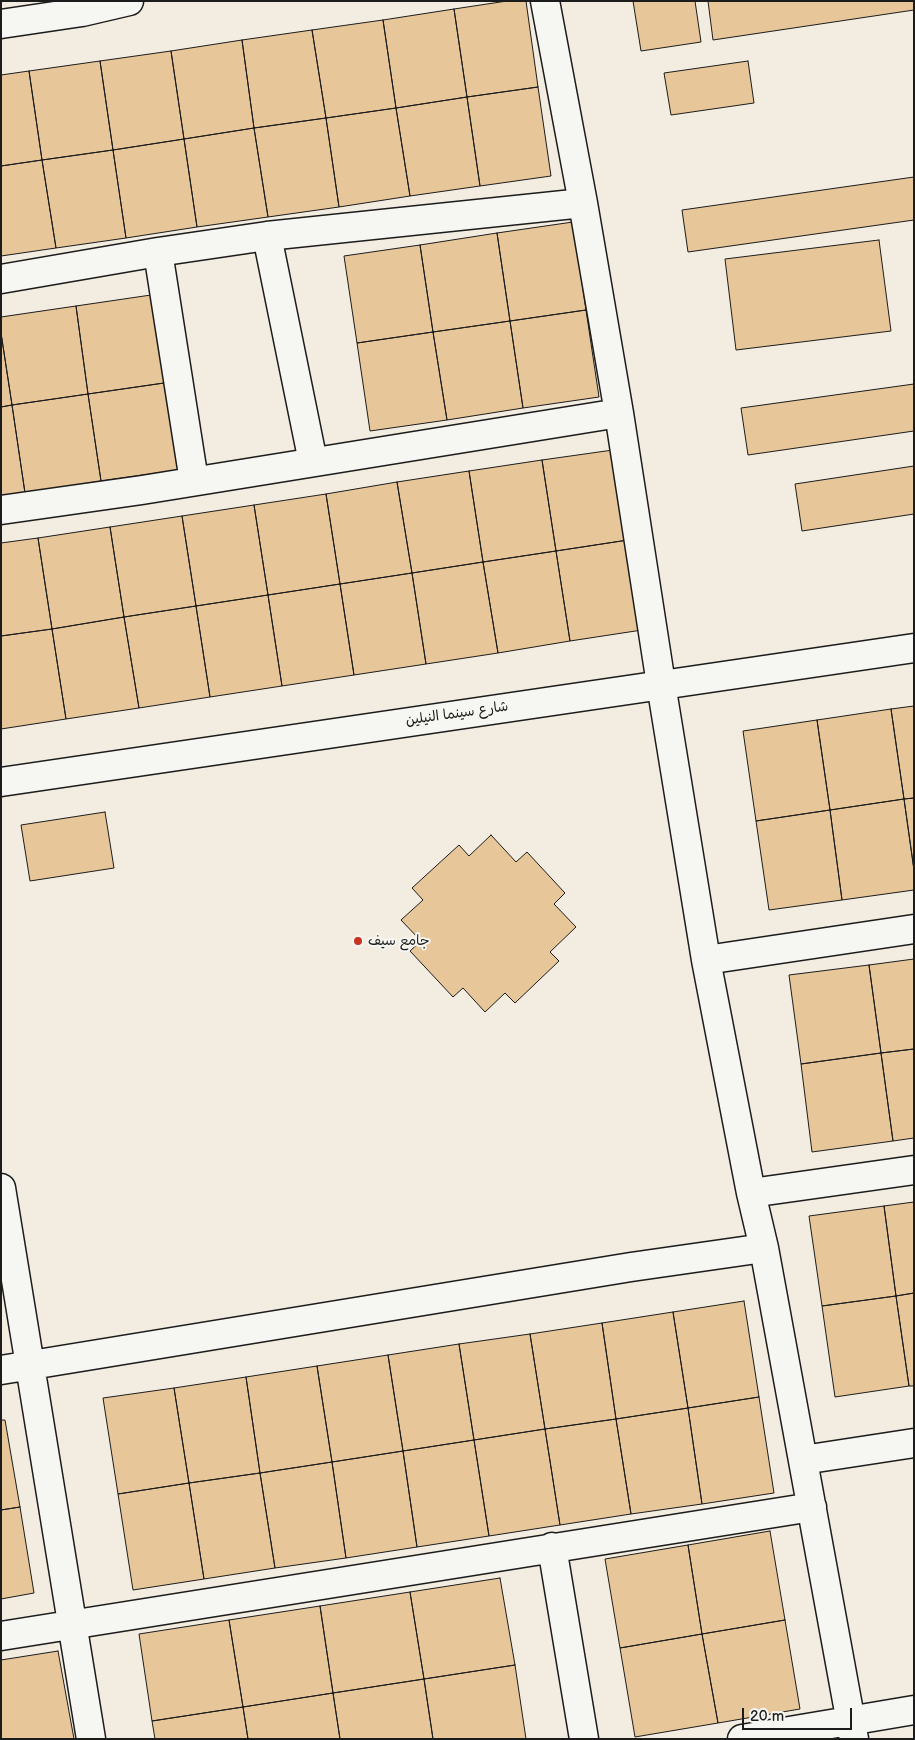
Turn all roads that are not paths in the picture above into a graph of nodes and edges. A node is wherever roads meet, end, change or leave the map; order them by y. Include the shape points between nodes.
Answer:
1 (129, 1) edge
2 (545, 1) edge
3 (1, 24) edge
4 (583, 203) junction
5 (267, 236) junction
6 (158, 252) junction
7 (1, 279) edge
8 (619, 412) junction
9 (313, 462) junction
10 (194, 481) junction
11 (1, 510) edge
12 (914, 648) edge
13 (661, 684) junction
14 (1, 782) edge
15 (914, 929) edge
16 (706, 960) junction
17 (914, 1170) edge
18 (1, 1188) edge
19 (751, 1193) junction
20 (764, 1248) junction
21 (30, 1365) junction
22 (1, 1370) edge
23 (914, 1443) edge
24 (803, 1460) junction
25 (812, 1506) junction
26 (552, 1547) junction
27 (72, 1624) junction
28 (1, 1636) edge
29 (914, 1710) edge
30 (853, 1730) edge
31 (91, 1739) edge
32 (584, 1739) edge
33 (742, 1739) edge

1 - 3 street via 82,12
2 - 4 street
4 - 5 street
4 - 8 street
5 - 6 street
5 - 9 street
6 - 7 street
6 - 10 street
8 - 9 street
8 - 13 street
9 - 10 street
10 - 11 street
12 - 13 street, شارع سينما النيلين
13 - 14 street, شارع سينما النيلين
13 - 16 street
15 - 16 street
16 - 19 street
17 - 19 street
18 - 21 street
19 - 20 street
20 - 21 street
20 - 24 street
21 - 22 street
21 - 27 street
23 - 24 street
24 - 25 street
25 - 26 street
25 - 30 street
26 - 27 street
26 - 32 street
27 - 28 street
27 - 31 street
29 - 30 street
30 - 33 street

